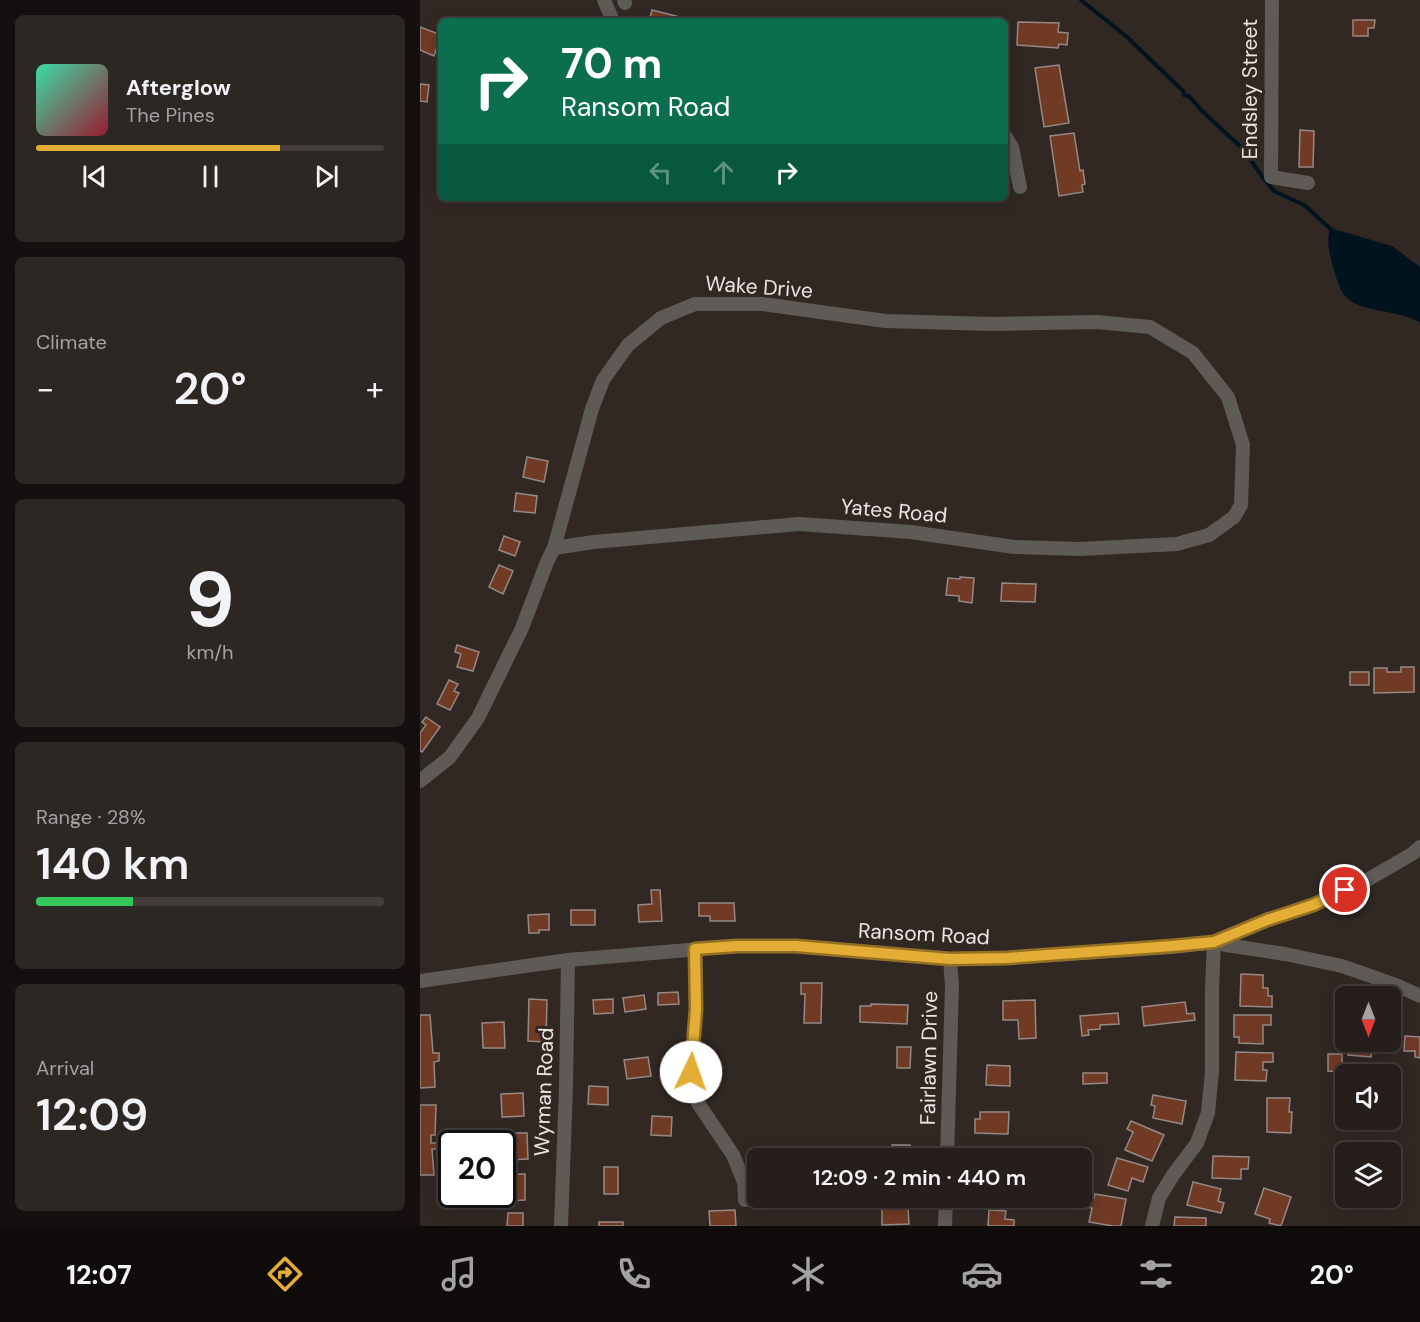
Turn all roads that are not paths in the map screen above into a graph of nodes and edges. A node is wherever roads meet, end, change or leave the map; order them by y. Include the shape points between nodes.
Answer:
1 (604, 0) edge
2 (1272, 0) edge
3 (612, 18) edge
4 (1008, 141) edge
5 (1308, 183) dead end
6 (1020, 187) dead end
7 (1226, 523) joint
8 (554, 548) junction
9 (420, 781) edge
10 (1420, 847) edge
11 (1214, 942) junction
12 (695, 949) junction
13 (950, 959) junction
14 (568, 960) junction
15 (420, 981) edge
16 (1420, 996) edge
17 (947, 1148) edge
18 (745, 1200) dead end
19 (946, 1208) edge
20 (561, 1226) edge
21 (945, 1226) edge
22 (1152, 1226) edge

1 - 3 street
2 - 5 street, Endsley Street via 1271,177
4 - 6 street
7 - 8 street, Yates Road via 1209,535 1177,544 1080,549 799,524
7 - 8 street, Wake Drive via 1241,505 1243,445 1228,397 1193,353 1150,327 1097,322 885,321 763,304 695,304 661,318 628,345 603,380
8 - 9 street, Wake Drive via 518,637 478,718 450,757
10 - 11 street via 1362,883
11 - 13 street, Ransom Road
11 - 16 street, Ransom Road via 1342,966
11 - 22 street via 1208,1113 1197,1143 1159,1198
12 - 13 street, Ransom Road via 796,946
12 - 14 street, Ransom Road
12 - 18 street via 692,1088 733,1155 744,1182
13 - 17 street, Fairlawn Drive
14 - 15 street, Ransom Road
14 - 20 street, Wyman Road
19 - 21 street

